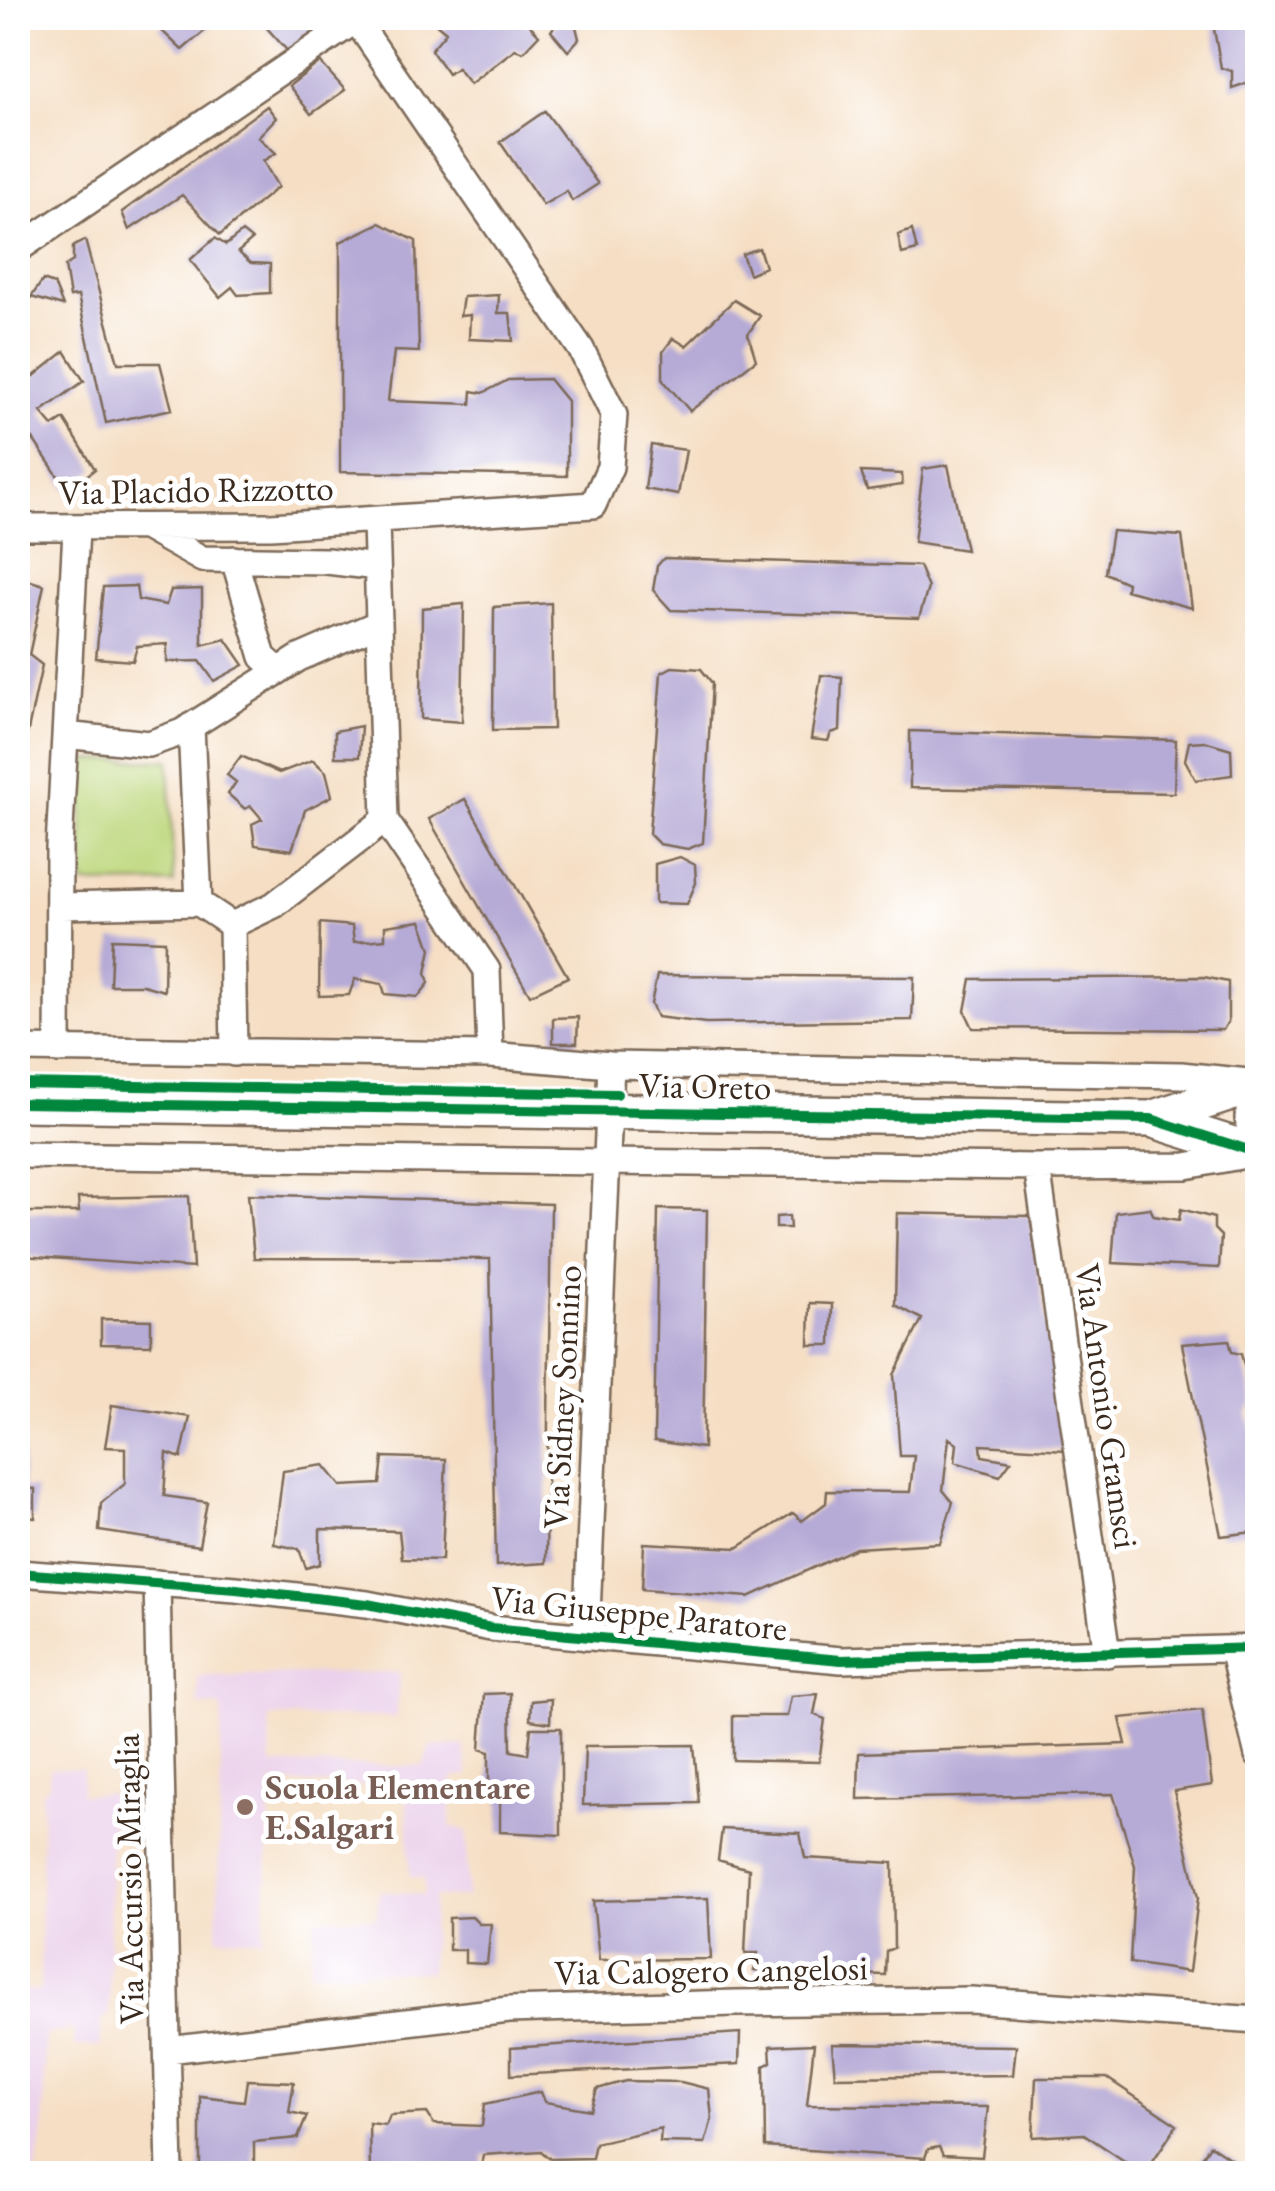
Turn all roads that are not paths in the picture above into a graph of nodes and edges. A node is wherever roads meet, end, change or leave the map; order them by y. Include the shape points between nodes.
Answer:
1 (358, 19) edge
2 (18, 249) edge
3 (376, 522) junction
4 (18, 527) edge
5 (147, 528) junction
6 (76, 530) junction
7 (234, 560) junction
8 (377, 567) junction
9 (377, 624) junction
10 (278, 670) junction
11 (191, 726) junction
12 (65, 735) junction
13 (384, 820) junction
14 (199, 903) junction
15 (60, 906) junction
16 (232, 925) junction
17 (18, 1050) edge
18 (58, 1050) junction
19 (234, 1053) junction
20 (490, 1055) junction
21 (611, 1065) junction
22 (1258, 1084) edge
23 (1258, 1092) edge
24 (18, 1103) edge
25 (609, 1112) junction
26 (1152, 1119) junction
27 (1258, 1152) edge
28 (18, 1156) edge
29 (607, 1160) junction
30 (1038, 1166) junction
31 (18, 1573) edge
32 (157, 1583) junction
33 (586, 1636) junction
34 (1245, 1649) edge
35 (1107, 1654) junction
36 (1258, 1755) edge
37 (1258, 2020) edge
38 (168, 2050) junction
39 (170, 2174) edge

1 - 2 street
1 - 3 street, Via Placido Rizzotto via 581,349 614,415 610,467 593,504
3 - 5 street, Via Placido Rizzotto
3 - 8 street
4 - 6 street, Via Placido Rizzotto
5 - 6 street, Via Placido Rizzotto
5 - 7 street via 202,560
6 - 12 street
7 - 8 street
7 - 10 street via 263,657
8 - 9 street
9 - 10 street
9 - 13 street
10 - 11 street
11 - 12 street via 149,744
11 - 14 street
12 - 15 street
13 - 16 street via 274,905
13 - 20 street via 487,970
14 - 15 street
14 - 16 street
15 - 18 street
16 - 19 street
17 - 18 street, Via Oreto
18 - 19 street, Via Oreto
19 - 20 street, Via Oreto
20 - 21 street, Via Oreto
21 - 22 street, Via Oreto via 1181,1076
21 - 25 street, Via Sidney Sonnino
22 - 26 street
23 - 27 street
24 - 25 street, Via Oreto
25 - 26 street, Via Oreto
25 - 29 street, Via Sidney Sonnino
26 - 27 street
27 - 30 street via 1186,1166
28 - 29 street
29 - 30 street
29 - 33 street, Via Sidney Sonnino
30 - 35 street, Via Antonio Gramsci
31 - 32 street, Via Giuseppe Paratore
32 - 33 street, Via Giuseppe Paratore
32 - 38 street, Via Accursio Miraglia
33 - 35 street, Via Giuseppe Paratore via 842,1660
34 - 35 street, Via Giuseppe Paratore
34 - 36 street
37 - 38 street, Via Calogero Cangelosi via 971,2000 734,2003 509,2010
38 - 39 street, Via Accursio Miraglia

